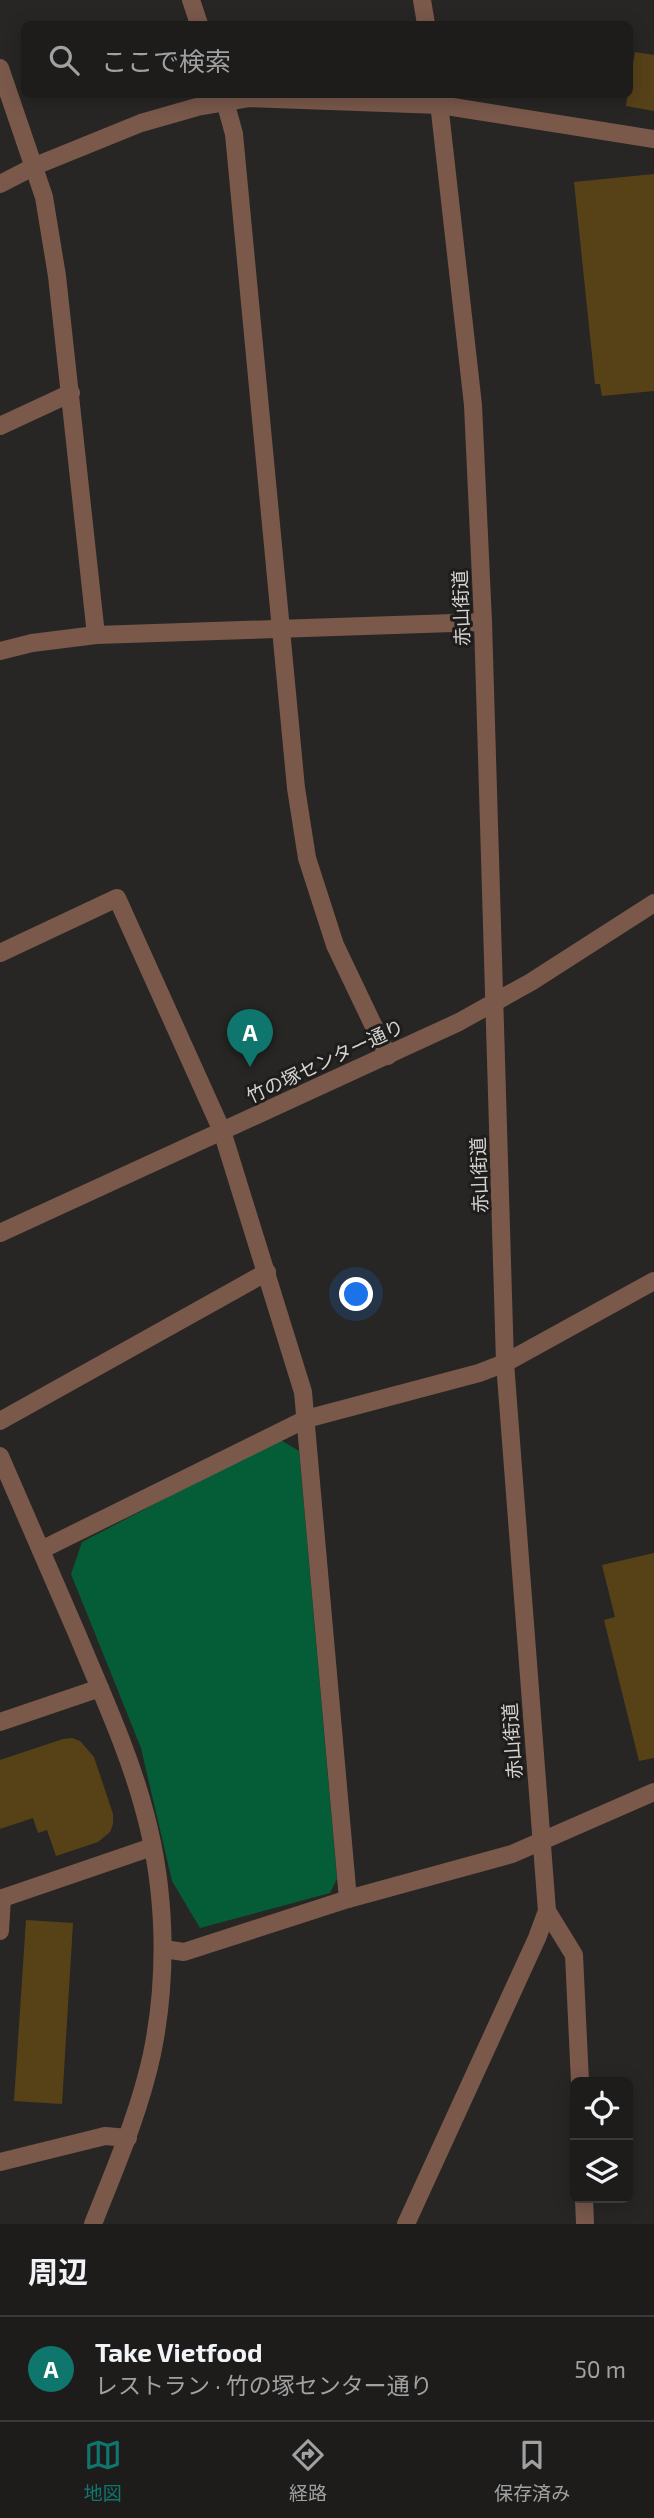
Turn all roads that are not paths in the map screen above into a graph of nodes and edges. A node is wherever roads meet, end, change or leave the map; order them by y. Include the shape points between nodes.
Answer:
1 (191, 0) edge
2 (422, 0) edge
3 (198, 21) edge
4 (426, 21) edge
5 (0, 68) edge
6 (224, 98) edge
7 (439, 100) edge
8 (654, 139) edge
9 (35, 166) junction
10 (0, 184) edge
11 (71, 393) junction
12 (0, 426) edge
13 (483, 622) junction
14 (283, 630) junction
15 (96, 635) junction
16 (0, 651) edge
17 (654, 903) edge
18 (0, 953) edge
19 (495, 1003) junction
20 (387, 1056) junction
21 (222, 1131) junction
22 (0, 1233) edge
23 (267, 1272) junction
24 (654, 1283) edge
25 (505, 1363) junction
26 (306, 1419) junction
27 (0, 1421) edge
28 (0, 1456) edge
29 (41, 1550) junction
30 (100, 1688) junction
31 (0, 1722) edge
32 (654, 1792) edge
33 (542, 1842) junction
34 (152, 1847) junction
35 (1, 1898) edge
36 (348, 1899) junction
37 (547, 1911) junction
38 (0, 1931) edge
39 (163, 1949) junction
40 (580, 2077) edge
41 (128, 2138) junction
42 (0, 2162) edge
43 (584, 2203) edge
44 (93, 2224) edge
45 (406, 2224) edge
46 (585, 2224) edge

1 - 3 street
2 - 4 street
5 - 9 street
6 - 7 street
6 - 9 street via 141,123
6 - 14 street via 234,134
7 - 8 street
7 - 13 street, 赤山街道 via 473,405
9 - 10 street
9 - 11 street via 57,276
11 - 12 street
11 - 15 street
13 - 14 street
13 - 19 street, 赤山街道
14 - 15 street
14 - 20 street via 296,788 307,858 335,945
15 - 16 street
17 - 19 street, 竹の塚センター通り
18 - 21 street via 117,898
19 - 20 street, 竹の塚センター通り
19 - 25 street, 赤山街道
20 - 21 street, 竹の塚センター通り
21 - 22 street, 竹の塚センター通り
21 - 23 street
23 - 26 street via 303,1392
23 - 27 street
24 - 25 street
25 - 26 street
25 - 33 street, 赤山街道
26 - 29 street
26 - 36 street
28 - 29 street
29 - 30 street
30 - 31 street
30 - 34 street via 132,1770
32 - 33 street
33 - 36 street
33 - 37 street, 赤山街道
34 - 35 street
34 - 39 street
35 - 38 street
36 - 39 street via 184,1952
37 - 40 street via 574,1955
37 - 45 street, 赤山街道
39 - 41 street via 152,2053
41 - 42 street via 105,2136
41 - 44 street
43 - 46 street

